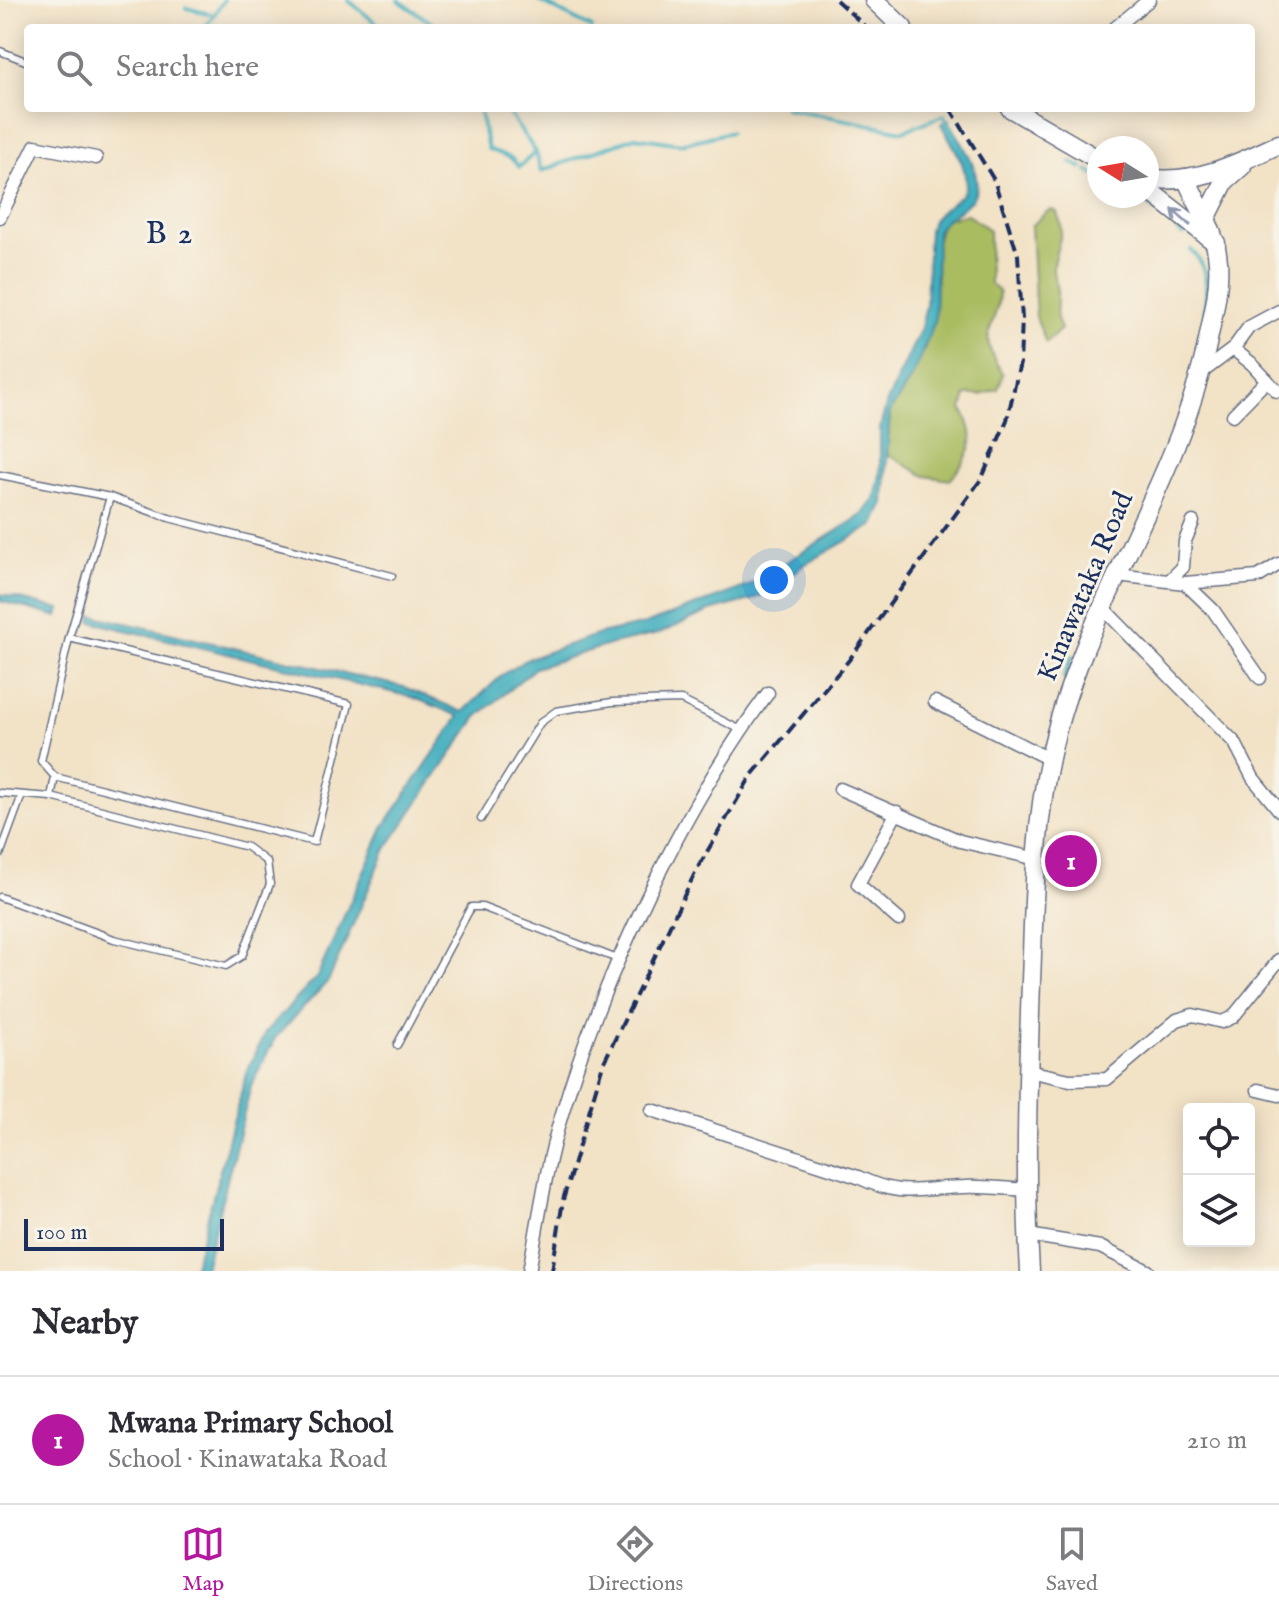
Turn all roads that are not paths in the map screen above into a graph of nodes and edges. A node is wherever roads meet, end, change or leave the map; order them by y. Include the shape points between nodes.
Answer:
1 (874, 0) edge
2 (1149, 0) edge
3 (899, 24) edge
4 (1120, 24) edge
5 (0, 51) edge
6 (24, 60) edge
7 (1034, 114) edge
8 (1279, 144) edge
9 (1087, 152) edge
10 (1256, 155) junction
11 (96, 158) dead end
12 (1159, 178) edge
13 (1186, 178) junction
14 (1159, 198) edge
15 (0, 217) edge
16 (1207, 217) junction
17 (1216, 243) junction
18 (1279, 311) edge
19 (1233, 349) junction
20 (1201, 373) junction
21 (1267, 380) junction
22 (1277, 391) dead end
23 (1233, 415) dead end
24 (0, 475) edge
25 (110, 497) junction
26 (1193, 522) dead end
27 (1279, 564) edge
28 (1117, 575) junction
29 (392, 576) dead end
30 (1171, 579) junction
31 (1185, 583) junction
32 (1102, 607) junction
33 (69, 638) junction
34 (1260, 678) dead end
35 (768, 693) dead end
36 (935, 702) dead end
37 (741, 730) junction
38 (1049, 759) junction
39 (55, 777) junction
40 (840, 789) dead end
41 (0, 793) edge
42 (22, 795) junction
43 (51, 797) junction
44 (1279, 810) edge
45 (897, 812) junction
46 (481, 819) dead end
47 (0, 855) edge
48 (1037, 859) junction
49 (0, 897) edge
50 (899, 920) dead end
51 (620, 960) junction
52 (1279, 960) edge
53 (397, 1045) dead end
54 (1028, 1071) junction
55 (1258, 1090) dead end
56 (1279, 1095) edge
57 (652, 1110) dead end
58 (1028, 1190) junction
59 (1028, 1235) junction
60 (529, 1271) edge
61 (1030, 1271) edge
62 (1148, 1271) edge

1 - 3 street
2 - 4 street
5 - 6 lane
7 - 9 street
8 - 10 street
10 - 13 street
10 - 16 street via 1225,181
11 - 15 street via 35,146
12 - 13 street
13 - 16 street, Kinawataka Road
17 -> 14 street
16 - 17 street, Kinawataka Road
17 - 20 street, Kinawataka Road via 1217,297
18 - 19 street via 1249,327
19 - 20 street
19 - 21 street
20 - 28 street, Kinawataka Road via 1172,456
21 - 22 street
21 - 23 street
24 - 25 lane
25 - 29 lane via 169,518
25 - 33 lane
26 - 30 street via 1183,567
27 - 31 street via 1258,577
28 - 30 street
28 - 32 street, Kinawataka Road
30 - 31 street
31 - 34 street via 1213,610
32 - 38 street, Kinawataka Road via 1070,679
32 - 44 street via 1235,743 1253,778
33 - 39 lane via 41,761
33 - 39 lane via 349,704 314,842
35 - 37 street
36 - 38 street
37 - 46 lane via 681,700 612,702 556,711 540,723
37 - 51 street via 674,848
38 - 48 street, Kinawataka Road
39 - 43 lane
40 - 45 street
41 - 42 lane
42 - 43 lane
42 - 47 lane
43 - 49 lane via 247,847 267,862 270,884 242,956 226,966 205,963 114,939
45 - 48 street via 960,841
45 - 50 street via 858,884
48 - 54 street, Kinawataka Road
51 - 53 lane via 471,907
51 - 60 street via 559,1121
52 - 54 street via 1233,1017 1222,1022 1193,1015 1177,1020 1107,1079 1070,1080
54 - 58 street, Kinawataka Road
55 - 56 street
57 - 58 street via 886,1189
58 - 59 street, Kinawataka Road
59 - 61 street, Kinawataka Road
59 - 62 street via 1100,1247

